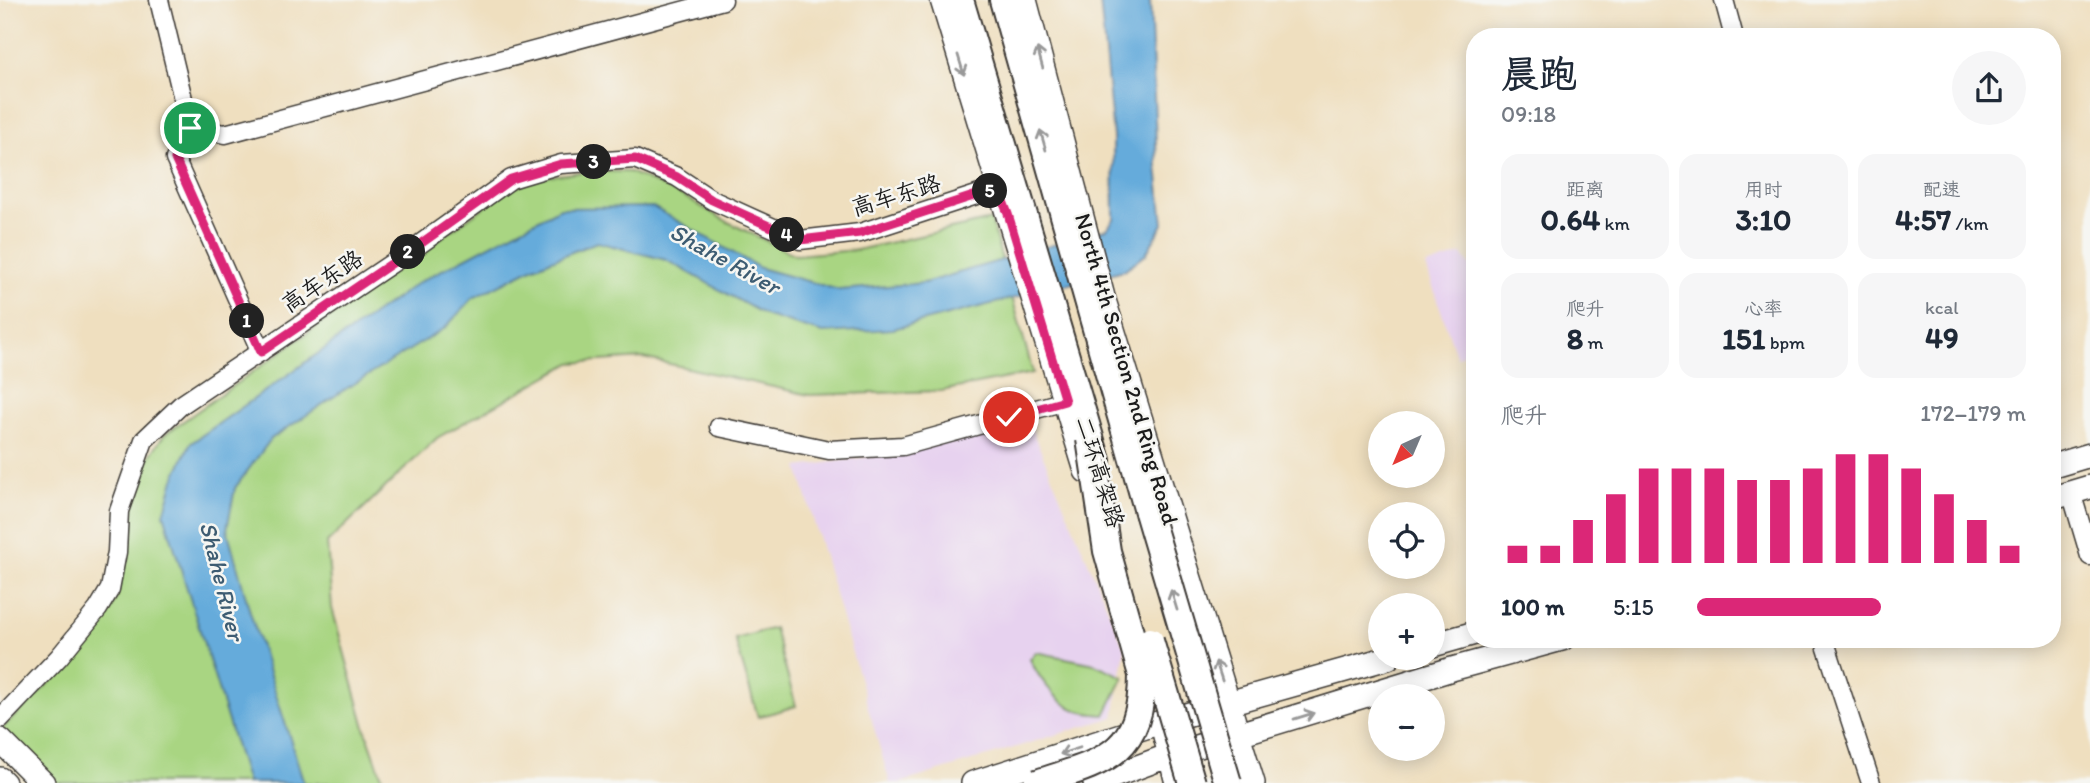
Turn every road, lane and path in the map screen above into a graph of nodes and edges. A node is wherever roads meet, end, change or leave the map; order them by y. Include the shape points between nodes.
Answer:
1 (159, 0) edge
2 (723, 0) edge
3 (942, 0) edge
4 (960, 0) edge
5 (1003, 0) edge
6 (1025, 0) edge
7 (1724, 0) edge
8 (1732, 28) edge
9 (190, 128) junction
10 (998, 188) junction
11 (261, 352) junction
12 (1065, 401) junction
13 (719, 428) dead end
14 (1090, 439) junction
15 (2090, 455) edge
16 (2061, 464) edge
17 (2071, 492) edge
18 (2090, 556) edge
19 (1466, 636) edge
20 (1445, 642) edge
21 (1530, 648) edge
22 (1827, 648) edge
23 (1368, 664) edge
24 (1229, 703) junction
25 (0, 719) edge
26 (1161, 722) junction
27 (1239, 736) junction
28 (0, 740) edge
29 (1170, 755) junction
30 (0, 779) edge
31 (4, 783) edge
32 (43, 783) edge
33 (973, 783) edge
34 (1037, 783) edge
35 (1095, 783) edge
36 (1177, 783) edge
37 (1192, 783) edge
38 (1228, 783) edge
39 (1253, 783) edge
40 (1871, 783) edge

1 - 9 street
2 - 9 street via 225,134
3 -> 10 main road
4 - 14 highway, 二环高架路
38 -> 5 highway, 二环高架路, bridge
24 -> 6 main road, North 4th Section 2nd Ring Road via 1103,298
7 - 8 street
9 - 11 street via 175,159
10 - 11 street, 高车东路 via 860,233 800,240 635,159 561,164 511,179
10 - 12 main road
11 - 25 street, 高车东路 via 181,405 144,440 119,511 110,589 59,657
12 - 13 street via 903,446 830,450
12 - 26 main road
14 - 34 highway, bridge via 1107,551 1142,675 1142,694 1123,746 1090,766
14 - 37 highway, 二环高架路, bridge
15 - 16 main road
17 - 18 street
19 - 20 main road
27 -> 21 main road
22 - 40 street
23 - 24 main road
24 - 26 main road
24 - 27 main road, North 4th Section 2nd Ring Road
26 - 29 main road
26 -> 33 main road
27 - 29 main road
27 - 39 main road, North 4th Section 2nd Ring Road
28 - 32 main road
29 - 35 main road
29 - 36 main road
30 - 31 main road

